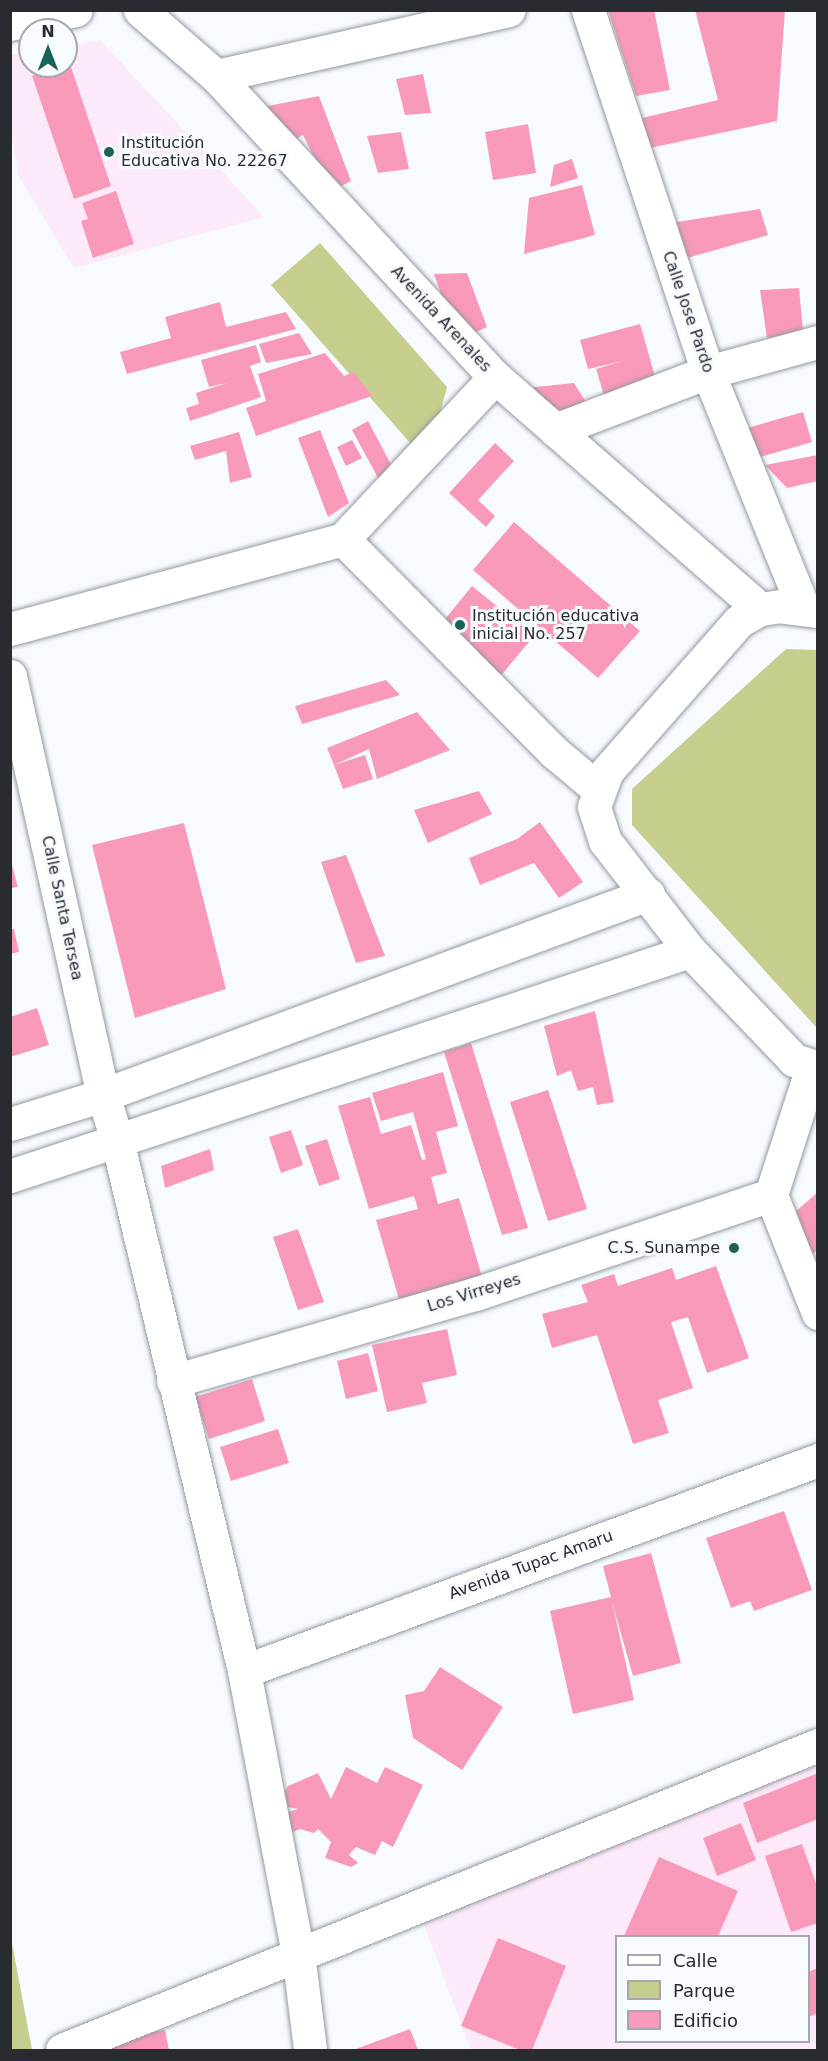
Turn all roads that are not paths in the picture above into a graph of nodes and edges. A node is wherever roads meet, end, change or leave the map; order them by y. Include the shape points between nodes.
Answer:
1 (76, 10) edge
2 (140, 10) edge
3 (509, 10) edge
4 (588, 10) edge
5 (10, 24) edge
6 (216, 76) junction
7 (818, 342) edge
8 (708, 372) junction
9 (495, 377) junction
10 (555, 430) junction
11 (343, 539) junction
12 (760, 609) junction
13 (810, 609) edge
14 (10, 629) edge
15 (10, 676) edge
16 (598, 789) junction
17 (648, 894) junction
18 (690, 951) junction
19 (815, 1068) edge
20 (103, 1095) junction
21 (10, 1124) edge
22 (117, 1140) junction
23 (10, 1176) edge
24 (771, 1195) junction
25 (818, 1313) edge
26 (173, 1380) junction
27 (818, 1460) edge
28 (244, 1671) junction
29 (818, 1745) edge
30 (298, 1953) junction
31 (62, 2050) edge
32 (310, 2050) edge

1 - 5 street
2 - 6 street, Avenida Arenales
3 - 6 street
4 - 8 street, Calle Jose Pardo
6 - 9 street, Avenida Arenales
7 - 8 street
8 - 10 street
8 - 13 street, Calle Jose Pardo
9 - 10 street, Avenida Arenales
9 - 11 street
10 - 12 street, Avenida Arenales
11 - 14 street
11 - 16 street via 554,752
12 - 13 street
12 - 16 street via 740,621 607,771
15 - 20 street, Calle Santa Tersea
16 - 17 street via 596,823 605,841
17 - 18 street
17 - 20 street
18 - 19 street via 780,1047 794,1060
18 - 22 street
19 - 24 street
20 - 21 street
20 - 22 street, Calle Santa Tersea
22 - 23 street
22 - 26 street, Calle Santa Tersea
24 - 25 street
24 - 26 street, Los Virreyes via 475,1294
26 - 28 street, Calle Santa Tersea
27 - 28 street, Avenida Tupac Amaru
28 - 30 street, Calle Santa Tersea
29 - 30 street
30 - 31 street
30 - 32 street, Calle Santa Tersea

